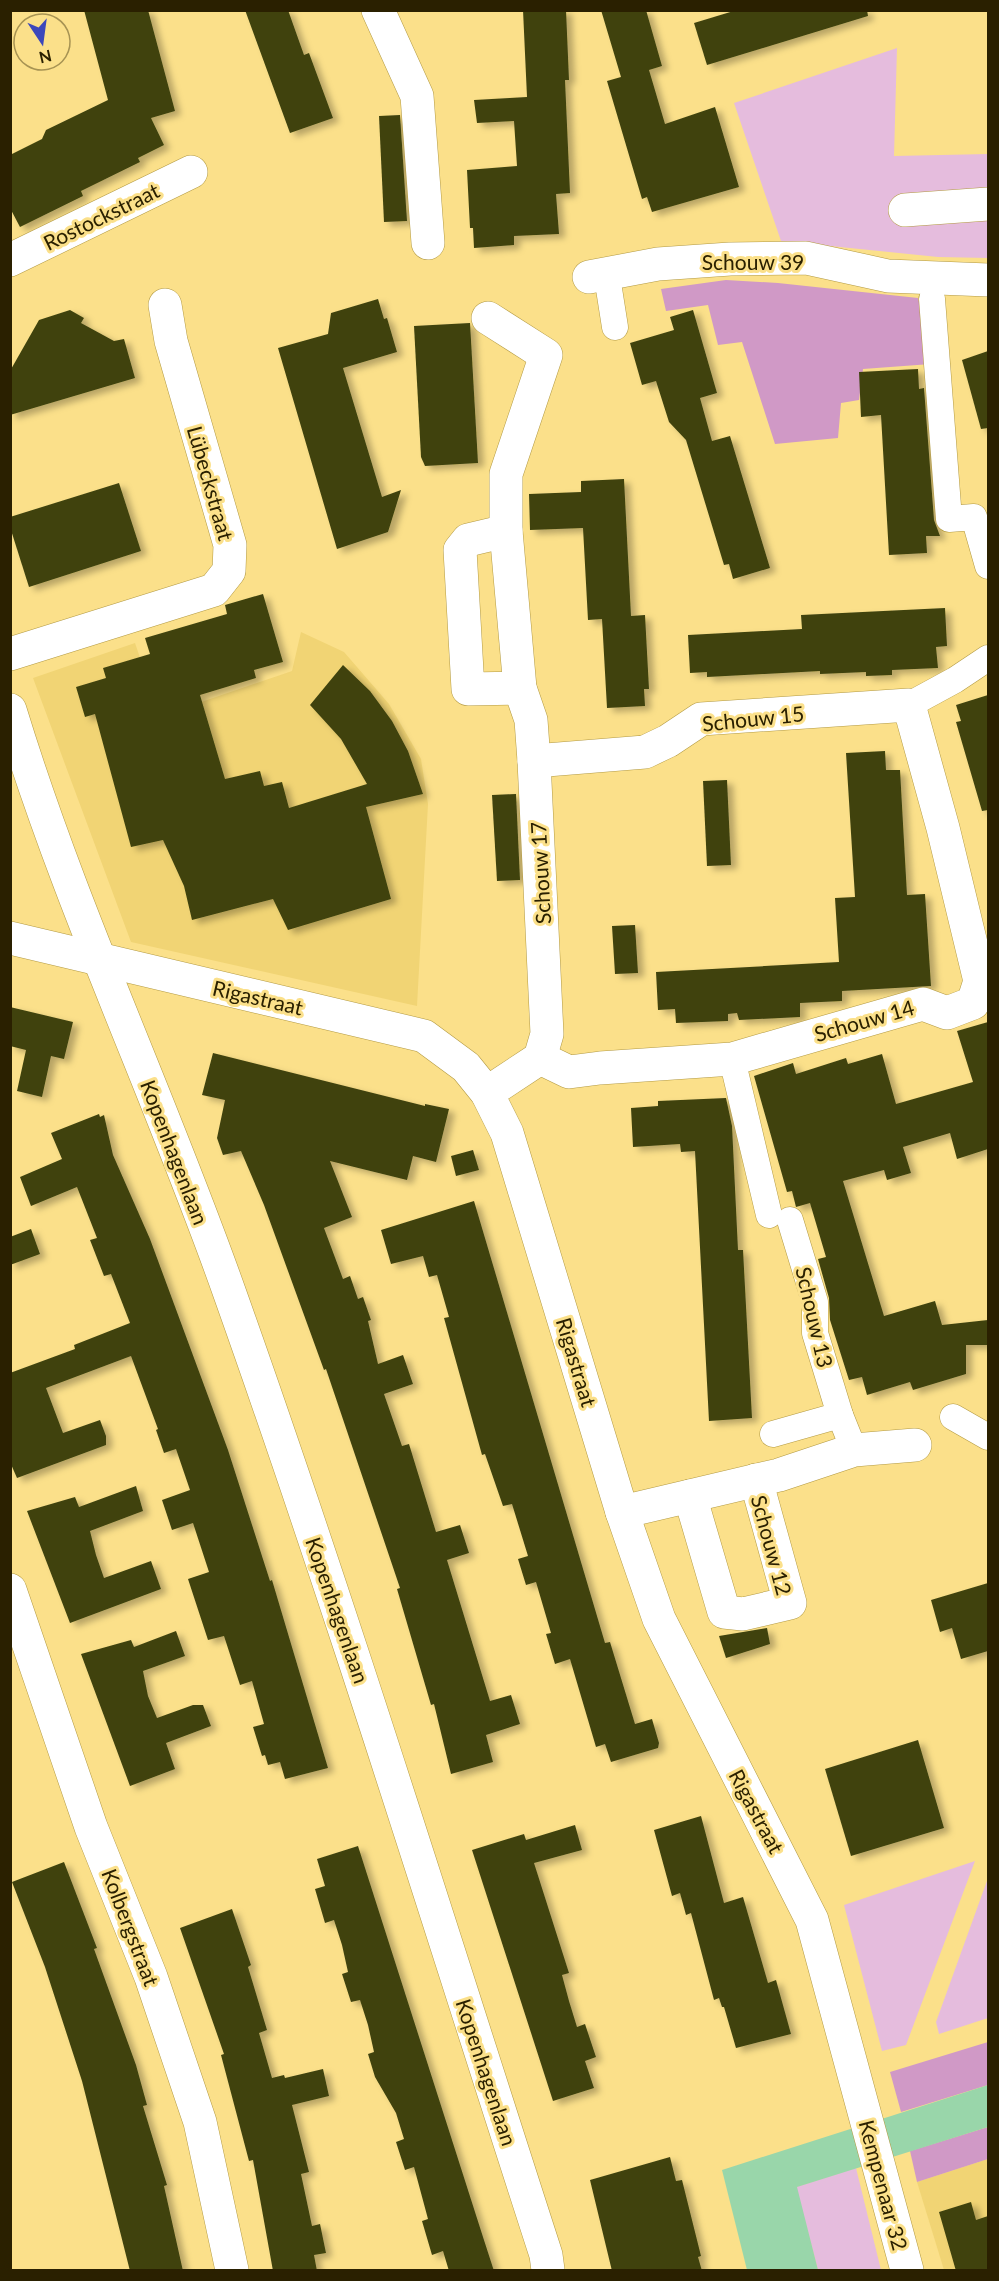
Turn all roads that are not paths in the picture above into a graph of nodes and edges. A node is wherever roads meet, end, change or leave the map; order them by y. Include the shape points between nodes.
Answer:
1 (378, 10) edge
2 (191, 172) dead end
3 (988, 204) edge
4 (905, 210) dead end
5 (428, 243) dead end
6 (10, 260) edge
7 (988, 280) edge
8 (599, 283) joint
9 (932, 299) dead end
10 (165, 305) dead end
11 (488, 318) dead end
12 (615, 327) dead end
13 (506, 531) junction
14 (988, 566) edge
15 (10, 654) edge
16 (988, 658) edge
17 (520, 688) junction
18 (909, 705) junction
19 (10, 710) edge
20 (18, 757) edge
21 (534, 761) junction
22 (10, 938) edge
23 (99, 958) junction
24 (984, 986) edge
25 (540, 1058) junction
26 (732, 1059) junction
27 (487, 1093) junction
28 (840, 1415) junction
29 (953, 1417) dead end
30 (773, 1434) dead end
31 (988, 1437) edge
32 (915, 1444) dead end
33 (854, 1450) junction
34 (756, 1480) junction
35 (690, 1496) junction
36 (622, 1512) junction
37 (10, 1590) edge
38 (861, 2100) joint
39 (232, 2271) edge
40 (548, 2271) edge
41 (907, 2271) edge

1 - 5 street via 417,96
2 - 6 street, Rostockstraat
3 - 4 street
7 - 8 street, Schouw 39 via 888,276 806,258 658,264
8 - 12 street
9 - 14 street via 949,519 974,517
10 - 15 street, Lübeckstraat via 171,341 230,545 229,571 214,590
11 - 13 street, Schouw 17 via 546,355 506,474
13 - 17 street, Schouw 17
13 - 17 street via 468,540 460,550 468,689
16 - 18 street, Schouw 15
17 - 21 street, Schouw 17 via 531,720
18 - 21 street, Schouw 15 via 701,719 645,752
18 - 24 street, Schouw 14
19 - 20 street
20 - 23 street
21 - 25 street, Schouw 17 via 547,1034
22 - 23 street, Rigastraat
23 - 27 street, Rigastraat via 424,1036 466,1067
23 - 40 street, Kopenhagenlaan via 246,1341 372,1710 546,2254
24 - 26 street, Schouw 14 via 973,1003 947,1013 923,1004
25 - 26 street, Schouw 14 via 569,1072
25 - 27 street
26 - 28 street, Schouw 13 via 779,1217 815,1302 815,1333
27 - 36 street, Rigastraat via 507,1134
28 - 30 street
28 - 33 street, Schouw 13
29 - 31 street
32 - 33 street, Schouw 12
33 - 34 street, Schouw 12
34 - 35 street, Schouw 12
34 - 35 street, Schouw 12 via 790,1603 743,1614 724,1612
35 - 36 street, Schouw 12
36 - 38 street, Rigastraat via 659,1619 812,1920
37 - 39 street, Kolbergstraat via 91,1827 151,1977 200,2122
38 - 41 street, Kempenaar 32

